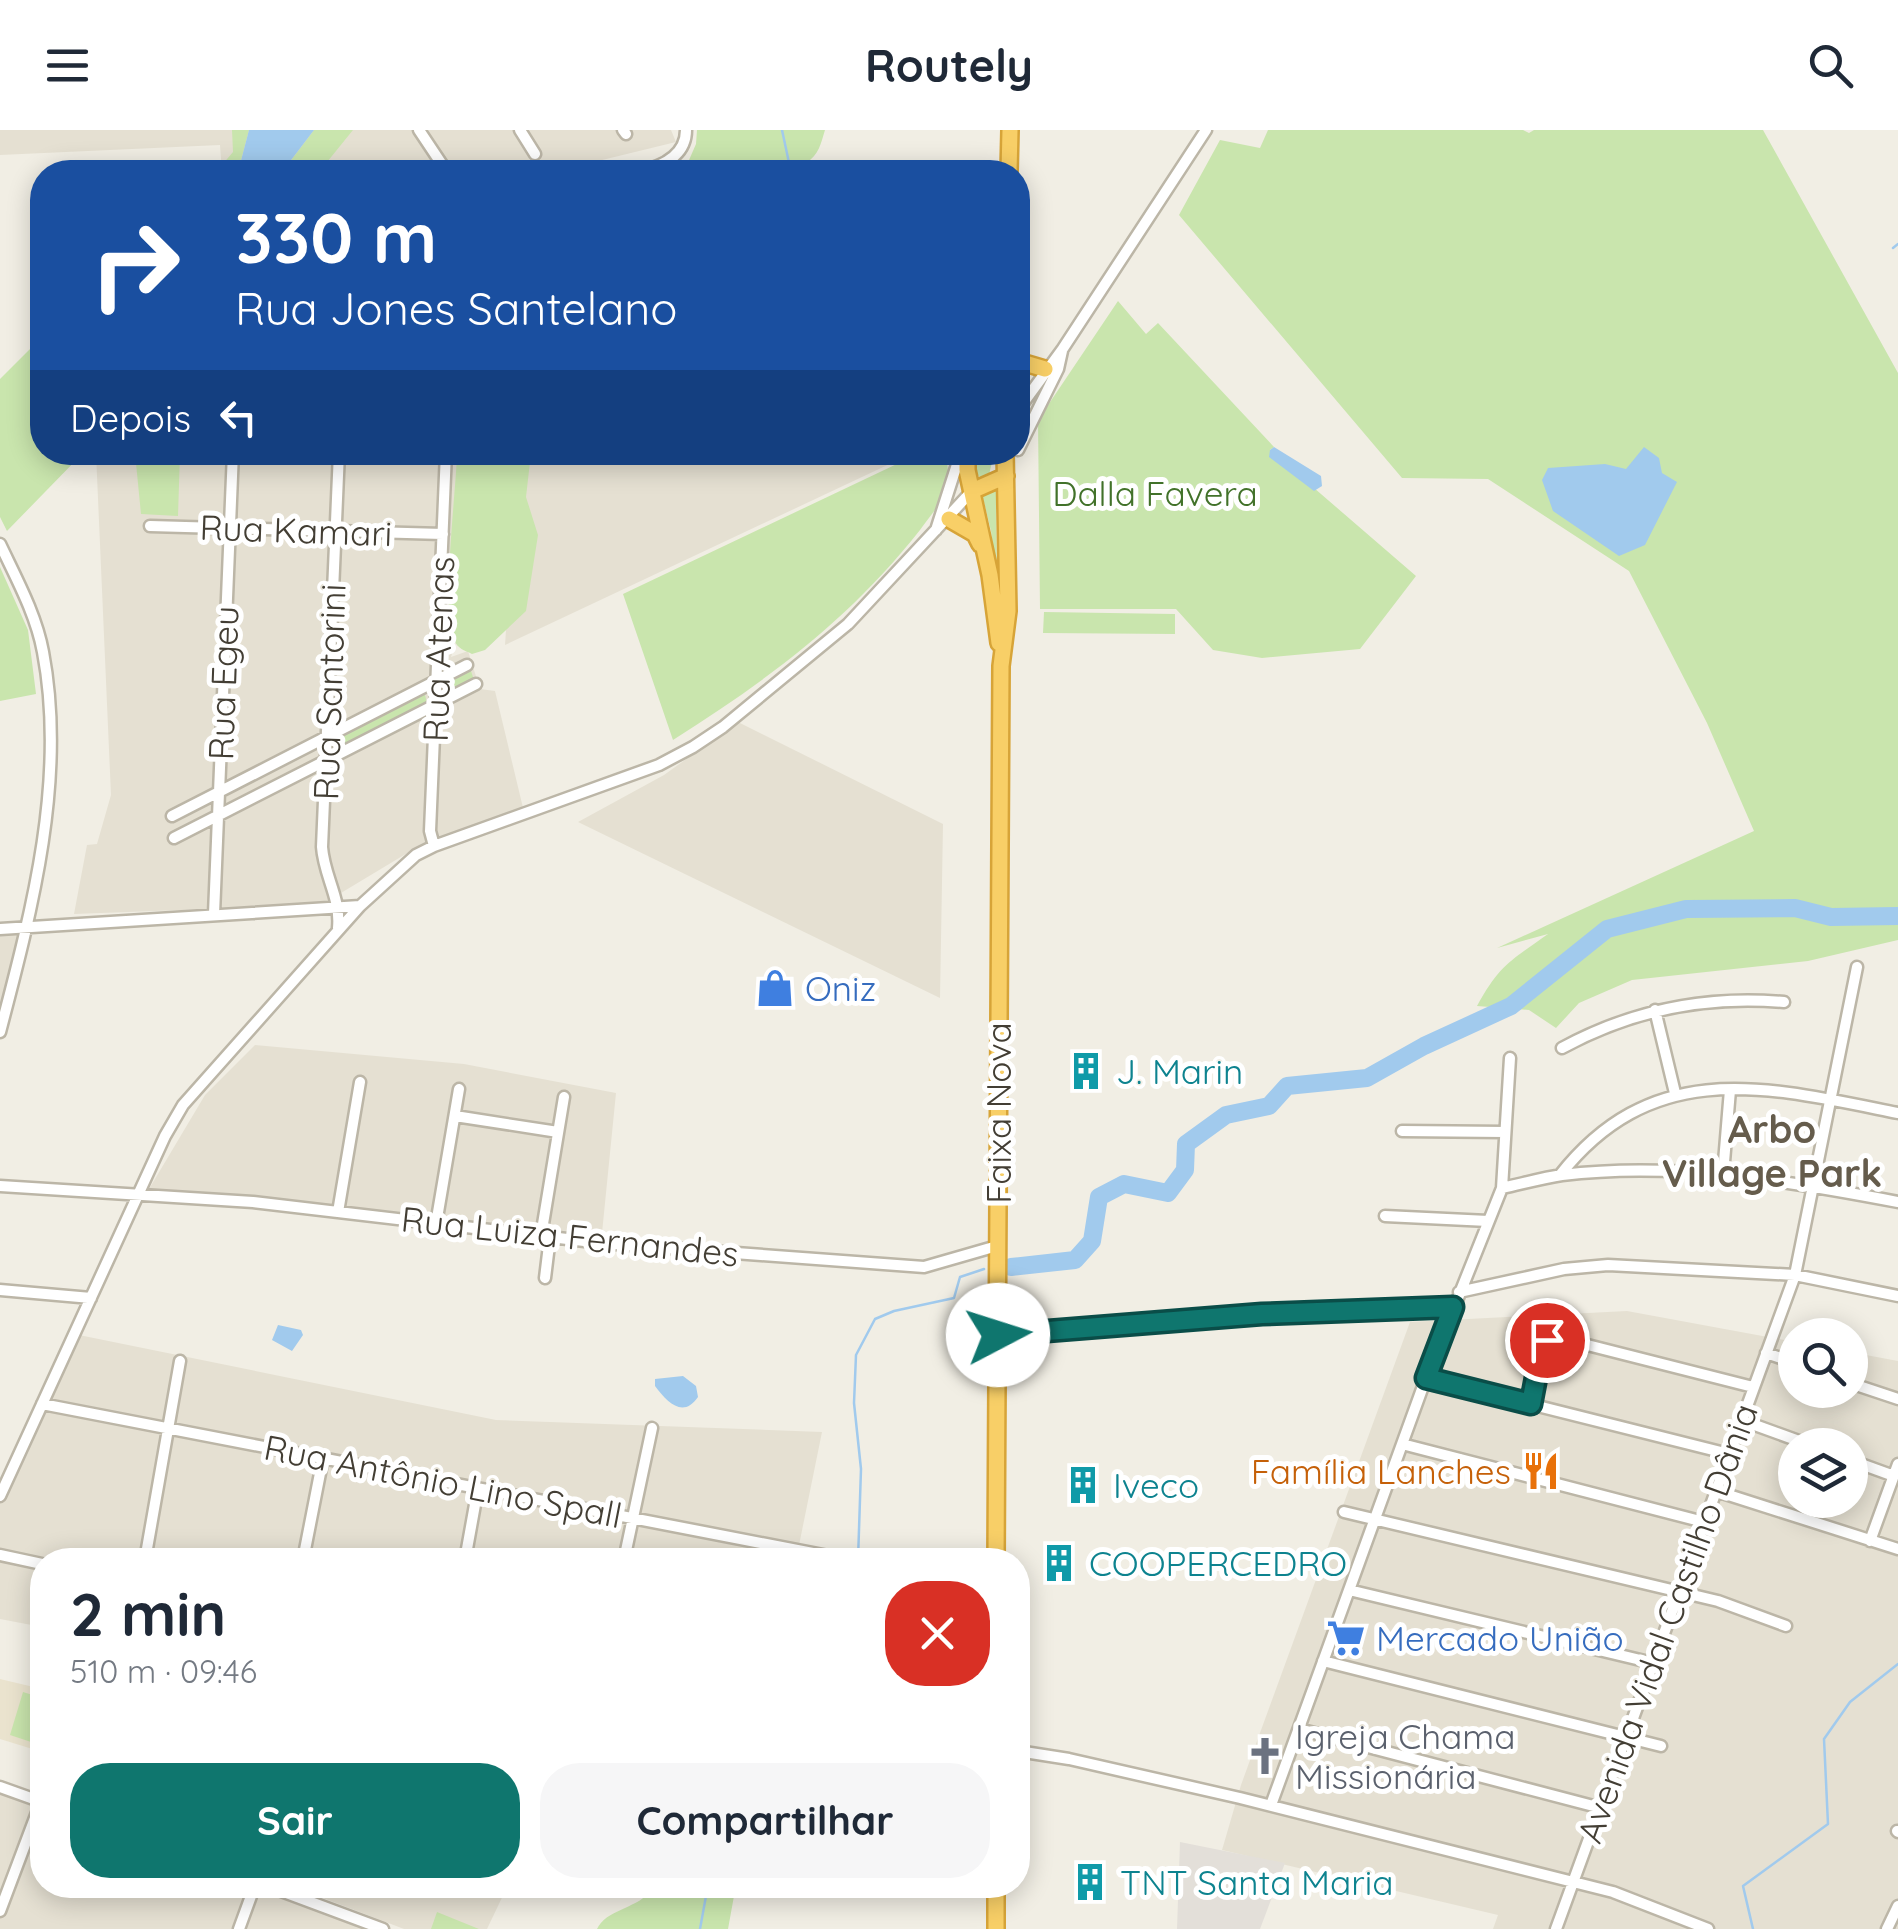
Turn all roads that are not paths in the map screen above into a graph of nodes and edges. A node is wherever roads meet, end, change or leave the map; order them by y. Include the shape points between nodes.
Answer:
1 (419, 130) edge
2 (520, 130) edge
3 (686, 130) edge
4 (1010, 130) edge
5 (1206, 130) edge
6 (536, 154) dead end
7 (440, 160) edge
8 (666, 160) edge
9 (1009, 160) edge
10 (1062, 350) junction
11 (1030, 365) edge
12 (1045, 369) junction
13 (1030, 392) edge
14 (1030, 425) edge
15 (232, 465) edge
16 (339, 465) edge
17 (446, 465) edge
18 (959, 465) edge
19 (967, 465) edge
20 (1006, 465) edge
21 (1011, 465) edge
22 (1006, 476) junction
23 (972, 491) junction
24 (949, 519) junction
25 (150, 526) dead end
26 (230, 528) junction
27 (336, 531) junction
28 (936, 531) junction
29 (443, 534) junction
30 (0, 544) edge
31 (984, 552) junction
32 (468, 665) dead end
33 (1002, 666) junction
34 (436, 681) junction
35 (476, 684) dead end
36 (436, 705) junction
37 (327, 736) junction
38 (326, 760) junction
39 (218, 792) junction
40 (218, 815) junction
41 (172, 816) dead end
42 (174, 838) dead end
43 (434, 846) junction
44 (360, 906) junction
45 (340, 908) junction
46 (214, 914) junction
47 (0, 929) edge
48 (28, 929) junction
49 (338, 929) junction
50 (1858, 967) dead end
51 (4, 1001) edge
52 (1784, 1002) dead end
53 (1656, 1010) junction
54 (0, 1032) edge
55 (1562, 1048) dead end
56 (1510, 1058) dead end
57 (360, 1082) dead end
58 (459, 1089) dead end
59 (1730, 1090) junction
60 (1675, 1093) junction
61 (564, 1098) dead end
62 (1829, 1099) junction
63 (1898, 1114) edge
64 (454, 1116) junction
65 (1402, 1131) dead end
66 (558, 1132) junction
67 (1505, 1132) junction
68 (1723, 1174) junction
69 (1560, 1176) junction
70 (0, 1186) edge
71 (1812, 1187) junction
72 (1502, 1188) junction
73 (140, 1193) junction
74 (1898, 1202) edge
75 (338, 1212) junction
76 (1385, 1216) dead end
77 (1488, 1220) junction
78 (436, 1224) junction
79 (545, 1236) junction
80 (997, 1246) junction
81 (1794, 1274) junction
82 (544, 1278) dead end
83 (0, 1290) edge
84 (1459, 1292) junction
85 (1898, 1296) edge
86 (91, 1298) junction
87 (1453, 1307) junction
88 (998, 1335) junction
89 (1766, 1353) junction
90 (1778, 1357) edge
91 (180, 1361) dead end
92 (1426, 1378) junction
93 (1753, 1387) junction
94 (1868, 1389) edge
95 (1898, 1400) edge
96 (42, 1404) junction
97 (1531, 1404) junction
98 (1741, 1420) junction
99 (168, 1428) junction
100 (652, 1428) dead end
101 (1778, 1433) edge
102 (1402, 1444) junction
103 (1729, 1454) junction
104 (324, 1458) junction
105 (1868, 1464) edge
106 (1896, 1470) edge
107 (478, 1488) junction
108 (1716, 1491) junction
109 (0, 1496) edge
110 (1344, 1512) dead end
111 (634, 1518) junction
112 (1375, 1519) junction
113 (1704, 1522) junction
114 (1870, 1540) junction
115 (147, 1548) edge
116 (306, 1548) edge
117 (467, 1548) edge
118 (627, 1548) edge
119 (760, 1548) edge
120 (996, 1548) edge
121 (1898, 1549) edge
122 (0, 1555) edge
123 (30, 1561) edge
124 (1349, 1590) junction
125 (1679, 1592) junction
126 (1786, 1626) dead end
127 (1324, 1660) junction
128 (1653, 1664) junction
129 (1299, 1729) junction
130 (1626, 1737) junction
131 (1661, 1746) dead end
132 (1030, 1754) edge
133 (0, 1786) edge
134 (30, 1797) edge
135 (1271, 1806) junction
136 (1600, 1808) junction
137 (30, 1833) edge
138 (1574, 1882) junction
139 (251, 1898) edge
140 (300, 1898) edge
141 (996, 1898) edge
142 (1898, 1906) edge
143 (0, 1911) edge
144 (239, 1929) edge
145 (383, 1929) edge
146 (996, 1929) edge
147 (1556, 1929) edge
148 (1708, 1929) edge
149 (1887, 1929) edge

1 - 7 street
2 - 6 street
3 - 8 street via 676,156
4 - 9 highway
5 - 10 street
10 - 12 street
10 - 14 street
11 - 12 highway
12 - 13 street
15 - 26 street, Rua Egeu
16 - 27 street, Rua Santorini
17 - 29 street, Rua Atenas
18 - 28 street
19 - 23 highway, Faixa Nova
20 - 22 highway, Faixa Nova
21 - 22 street
22 - 23 highway
22 - 33 highway, Faixa Nova
23 - 24 street
23 - 31 highway, Faixa Nova
24 - 28 street
24 - 31 highway via 974,534
25 - 26 street, Rua Kamari
26 - 27 street, Rua Kamari
26 - 39 street, Rua Egeu
27 - 29 street, Rua Kamari
27 - 37 street, Rua Santorini
28 - 43 street via 848,624 693,747 659,766
29 - 34 street, Rua Atenas
30 - 48 street via 42,649 51,722 51,775
31 - 33 highway, Faixa Nova
32 - 34 street
33 - 80 highway, Faixa Nova
34 - 36 street, Rua Atenas
34 - 37 street
35 - 36 street
36 - 38 street
36 - 43 street, Rua Atenas
37 - 38 street, Rua Santorini
37 - 39 street
38 - 40 street
38 - 45 street, Rua Santorini via 323,859
39 - 40 street, Rua Egeu
39 - 41 street
40 - 42 street
40 - 46 street, Rua Egeu
43 - 44 street
44 - 45 street
44 - 49 street
45 - 46 street
45 - 49 street, Rua Santorini
46 - 48 street
47 - 48 street
48 - 51 street
49 - 73 street via 182,1104
50 - 62 street, Avenida Vidal Castilho Dânia
51 - 54 street
52 - 53 street via 1724,1000
53 - 55 street
53 - 60 street
56 - 67 street
57 - 75 street
58 - 64 street
59 - 60 street
59 - 62 street
59 - 68 street
60 - 69 street via 1616,1122
61 - 66 street
62 - 63 street
62 - 71 street, Avenida Vidal Castilho Dânia
64 - 66 street
64 - 78 street
65 - 67 street
66 - 79 street
67 - 72 street
68 - 69 street
68 - 71 street
69 - 72 street
70 - 73 street, Rua Luiza Fernandes
71 - 74 street
71 - 81 street, Avenida Vidal Castilho Dânia
72 - 77 street
73 - 75 street, Rua Luiza Fernandes
73 - 86 street
75 - 78 street, Rua Luiza Fernandes
76 - 77 street
77 - 84 street
78 - 79 street, Rua Luiza Fernandes
79 - 80 street, Rua Luiza Fernandes via 924,1267
79 - 82 street
80 - 88 highway, Faixa Nova
81 - 84 street via 1594,1266
81 - 85 street
81 - 89 street, Avenida Vidal Castilho Dânia
83 - 86 street
84 - 87 street
86 - 96 street
87 - 88 street
87 - 92 street
88 - 120 highway, Faixa Nova
89 - 90 street
89 - 93 street, Avenida Vidal Castilho Dânia
91 - 99 street
92 - 97 street
92 - 102 street
93 - 97 street via 1558,1337 1542,1346
93 - 98 street, Avenida Vidal Castilho Dânia
94 - 95 street
96 - 99 street, Rua Antônio Lino Spall
96 - 109 street
97 - 103 street
98 - 101 street
98 - 103 street, Avenida Vidal Castilho Dânia
99 - 104 street, Rua Antônio Lino Spall
99 - 115 street
100 - 111 street
102 - 112 street
102 - 113 street
103 - 108 street, Avenida Vidal Castilho Dânia
104 - 107 street, Rua Antônio Lino Spall
104 - 116 street
105 - 106 street
106 - 114 street
107 - 111 street, Rua Antônio Lino Spall
107 - 117 street
108 - 113 street, Avenida Vidal Castilho Dânia
108 - 114 street
110 - 112 street
111 - 118 street
111 - 119 street, Rua Antônio Lino Spall
112 - 124 street
112 - 125 street
113 - 125 street, Avenida Vidal Castilho Dânia
114 - 121 street
122 - 123 street
124 - 127 street
124 - 128 street
125 - 126 street
125 - 128 street, Avenida Vidal Castilho Dânia
127 - 129 street
127 - 130 street
128 - 130 street, Avenida Vidal Castilho Dânia
129 - 135 street
129 - 136 street
130 - 131 street
130 - 136 street, Avenida Vidal Castilho Dânia
132 - 135 street
133 - 134 street
135 - 138 street
136 - 138 street, Avenida Vidal Castilho Dânia
137 - 143 street
138 - 147 street, Avenida Vidal Castilho Dânia
138 - 148 street
139 - 144 street
140 - 145 street
141 - 146 highway
142 - 149 street

